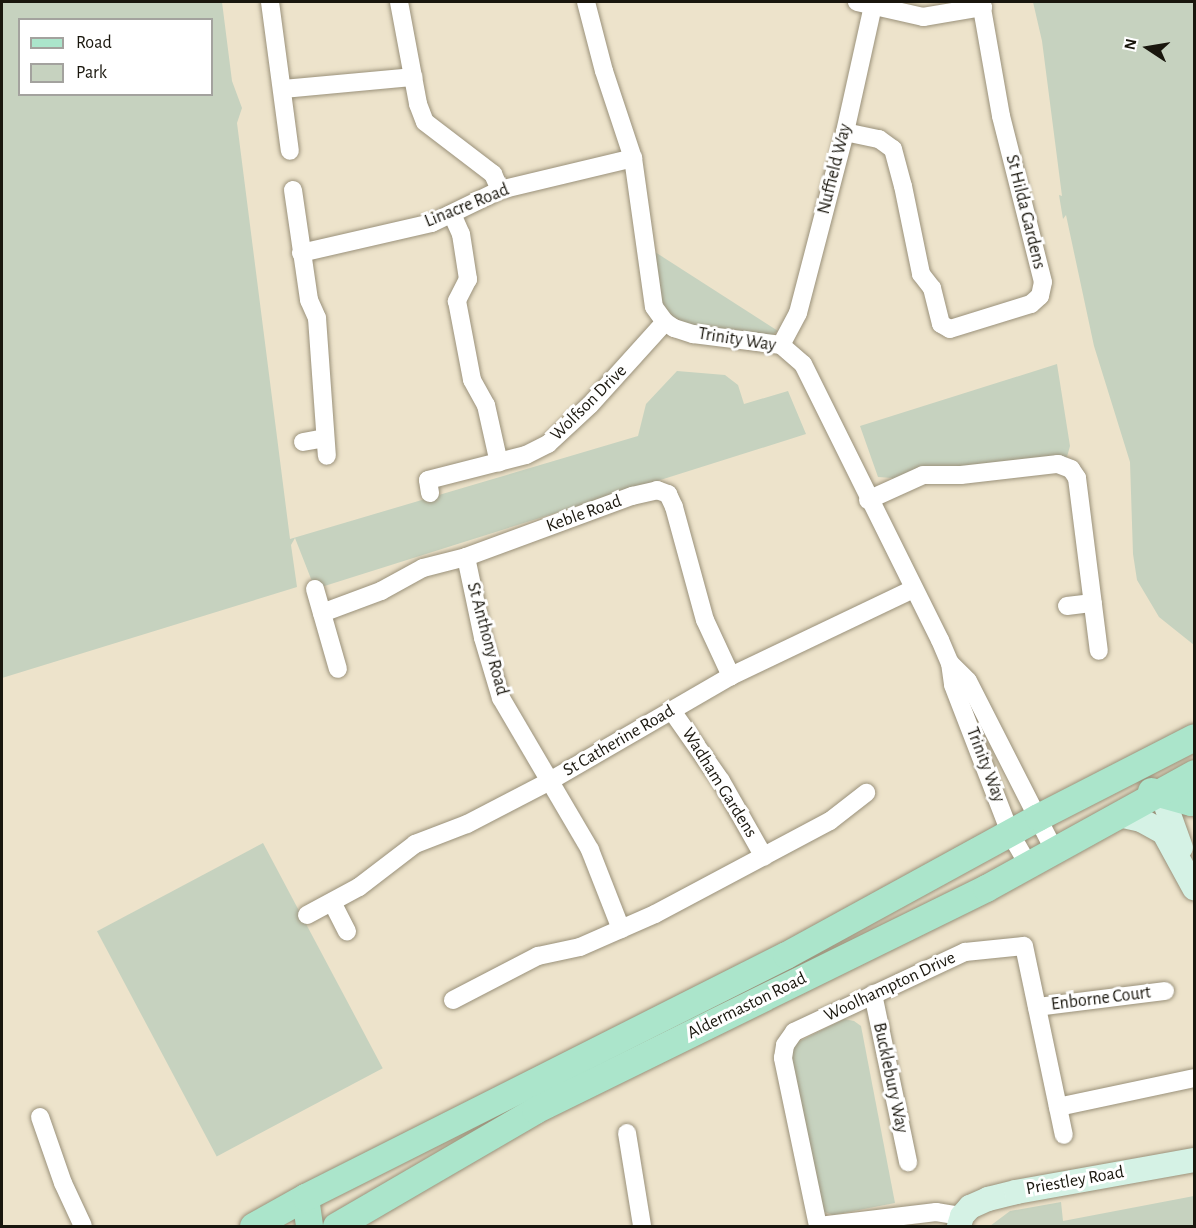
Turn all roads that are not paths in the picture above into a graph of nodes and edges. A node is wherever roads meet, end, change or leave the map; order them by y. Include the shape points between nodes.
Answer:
1 (270, 2) edge
2 (399, 2) edge
3 (586, 2) edge
4 (865, 4) edge
5 (982, 4) edge
6 (413, 77) junction
7 (284, 89) junction
8 (845, 132) junction
9 (290, 151) dead end
10 (633, 158) junction
11 (293, 190) dead end
12 (500, 190) junction
13 (452, 214) junction
14 (301, 253) junction
15 (665, 322) junction
16 (781, 345) junction
17 (303, 442) dead end
18 (499, 462) junction
19 (430, 493) dead end
20 (868, 500) junction
21 (466, 557) junction
22 (315, 589) dead end
23 (913, 590) junction
24 (1093, 603) junction
25 (1067, 606) dead end
26 (322, 613) junction
27 (1099, 651) dead end
28 (950, 663) junction
29 (338, 669) dead end
30 (731, 676) junction
31 (672, 711) junction
32 (1194, 737) edge
33 (1166, 752) junction
34 (1194, 773) edge
35 (548, 782) junction
36 (1161, 792) junction
37 (866, 793) dead end
38 (1193, 799) edge
39 (1119, 815) junction
40 (1038, 817) junction
41 (1011, 833) junction
42 (1194, 836) edge
43 (1054, 850) junction
44 (764, 856) junction
45 (1028, 864) junction
46 (1194, 874) edge
47 (1194, 888) edge
48 (332, 902) junction
49 (308, 915) dead end
50 (621, 929) junction
51 (347, 931) dead end
52 (1165, 991) dead end
53 (873, 994) junction
54 (453, 1000) dead end
55 (1037, 1007) junction
56 (1194, 1078) edge
57 (1058, 1107) junction
58 (535, 1110) junction
59 (40, 1117) dead end
60 (627, 1133) dead end
61 (1064, 1134) dead end
62 (1194, 1160) edge
63 (908, 1162) dead end
64 (305, 1197) junction
65 (960, 1224) edge
66 (83, 1227) edge
67 (253, 1227) edge
68 (309, 1227) edge
69 (336, 1227) edge
70 (366, 1227) edge
71 (642, 1227) edge
72 (818, 1227) edge

1 - 7 street
2 - 6 street
3 - 10 street
4 - 5 street, St Hilda Gardens via 923,17
4 - 8 street, Nuffield Way
5 - 8 street, St Hilda Gardens via 1001,116 1043,282 1040,296 1031,304 950,329 941,324 932,288 921,274 893,149 879,139
6 - 7 street
6 - 12 street via 425,122 493,174
7 - 9 street
8 - 16 street, Nuffield Way via 798,313
10 - 12 street, Linacre Road
10 - 15 street via 649,285 654,307
11 - 14 street
12 - 13 street, Linacre Road
13 - 14 street, Linacre Road via 406,230
13 - 18 street via 468,279 458,301 472,380 486,405
14 - 17 street via 309,300 317,318 326,447
15 - 16 street, Trinity Way via 693,334
15 - 18 street, Wolfson Drive via 590,405 548,444
16 - 20 street, Trinity Way via 792,352 809,375
18 - 19 street, Wolfson Drive via 428,480
20 - 23 street, Trinity Way
20 - 24 street via 923,475 961,476 1058,464 1071,469 1077,478
21 - 26 street, Keble Road via 423,568 381,591
21 - 30 street, Keble Road via 632,496 657,490 668,494 705,620
21 - 35 street, St Anthony Road via 483,638 501,698
22 - 26 street
23 - 28 street, Trinity Way
23 - 30 street, St Catherine Road
24 - 25 street
24 - 27 street
26 - 29 street
28 - 40 street, Trinity Way via 968,681
28 - 41 street, Trinity Way via 953,685
30 - 31 street, St Catherine Road
31 - 35 street, St Catherine Road
31 - 44 street, Wadham Gardens via 721,781
32 - 33 main road, Aldermaston Road
33 - 36 main road via 1160,767
33 - 40 main road, Aldermaston Road
34 - 36 main road, Aldermaston Road
35 - 48 street, St Catherine Road via 467,824 415,844 359,887
35 - 50 street, St Anthony Road via 590,850
36 - 38 main road, Aldermaston Road
36 - 39 main road, Aldermaston Road
36 - 40 main road, Aldermaston Road via 1127,788
36 - 46 street
37 - 44 street via 830,821
38 - 42 street via 1187,810
39 - 43 main road, Aldermaston Road
39 - 47 street via 1141,820 1164,833
40 - 41 main road, Aldermaston Road
40 - 43 street, Trinity Way
41 - 45 street, Trinity Way
41 - 64 main road, Aldermaston Road via 786,955
43 - 45 main road, Aldermaston Road
44 - 50 street
45 - 58 main road, Aldermaston Road via 889,937
48 - 49 street, St Catherine Road
48 - 51 street
50 - 54 street via 580,947 538,956
52 - 55 street, Enborne Court
53 - 55 street, Woolhampton Drive via 965,952 1024,946
53 - 63 street, Bucklebury Way
53 - 72 street, Woolhampton Drive via 794,1032 785,1045 783,1058
55 - 57 street, Woolhampton Drive
56 - 57 street
57 - 61 street, Woolhampton Drive
58 - 69 main road, Aldermaston Road
58 - 70 main road via 499,1146
59 - 66 street
60 - 71 street
62 - 65 street, Priestley Road via 1016,1192 970,1207
64 - 67 main road, Aldermaston Road
64 - 68 main road
65 - 72 street, Priestley Road via 936,1212

